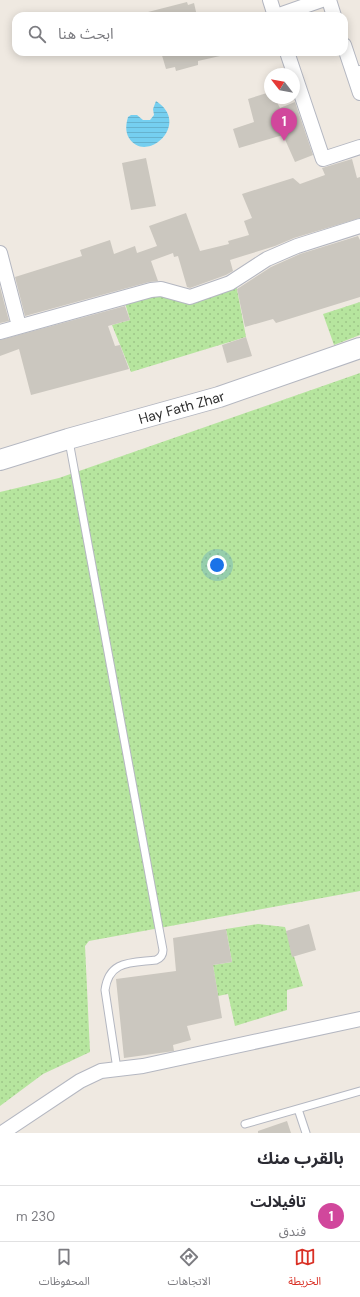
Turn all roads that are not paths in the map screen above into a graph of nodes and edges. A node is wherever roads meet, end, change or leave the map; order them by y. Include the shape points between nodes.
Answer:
1 (270, 0) edge
2 (322, 0) edge
3 (329, 0) edge
4 (274, 12) edge
5 (288, 12) edge
6 (333, 12) edge
7 (348, 54) edge
8 (288, 56) edge
9 (357, 74) edge
10 (360, 93) edge
11 (360, 147) edge
12 (360, 226) edge
13 (0, 253) edge
14 (19, 326) junction
15 (0, 332) edge
16 (360, 348) edge
17 (68, 439) junction
18 (0, 460) edge
19 (360, 1019) edge
20 (117, 1069) junction
21 (360, 1092) edge
22 (298, 1109) junction
23 (245, 1124) dead end
24 (2, 1133) edge
25 (306, 1133) edge

1 - 4 street
2 - 5 street
3 - 6 street
7 - 9 street
8 - 11 street via 323,160
9 - 10 street
12 - 14 street via 297,246 267,259 230,283 190,297 151,290
13 - 14 street
14 - 15 street
16 - 17 street, Hay Fath Zhar via 219,397
17 - 18 street, Hay Fath Zhar
17 - 20 lane via 163,950 163,954 156,960 119,966 106,980 105,990
19 - 20 street via 143,1066
20 - 24 street via 90,1075
21 - 22 lane
22 - 23 lane
22 - 25 lane

